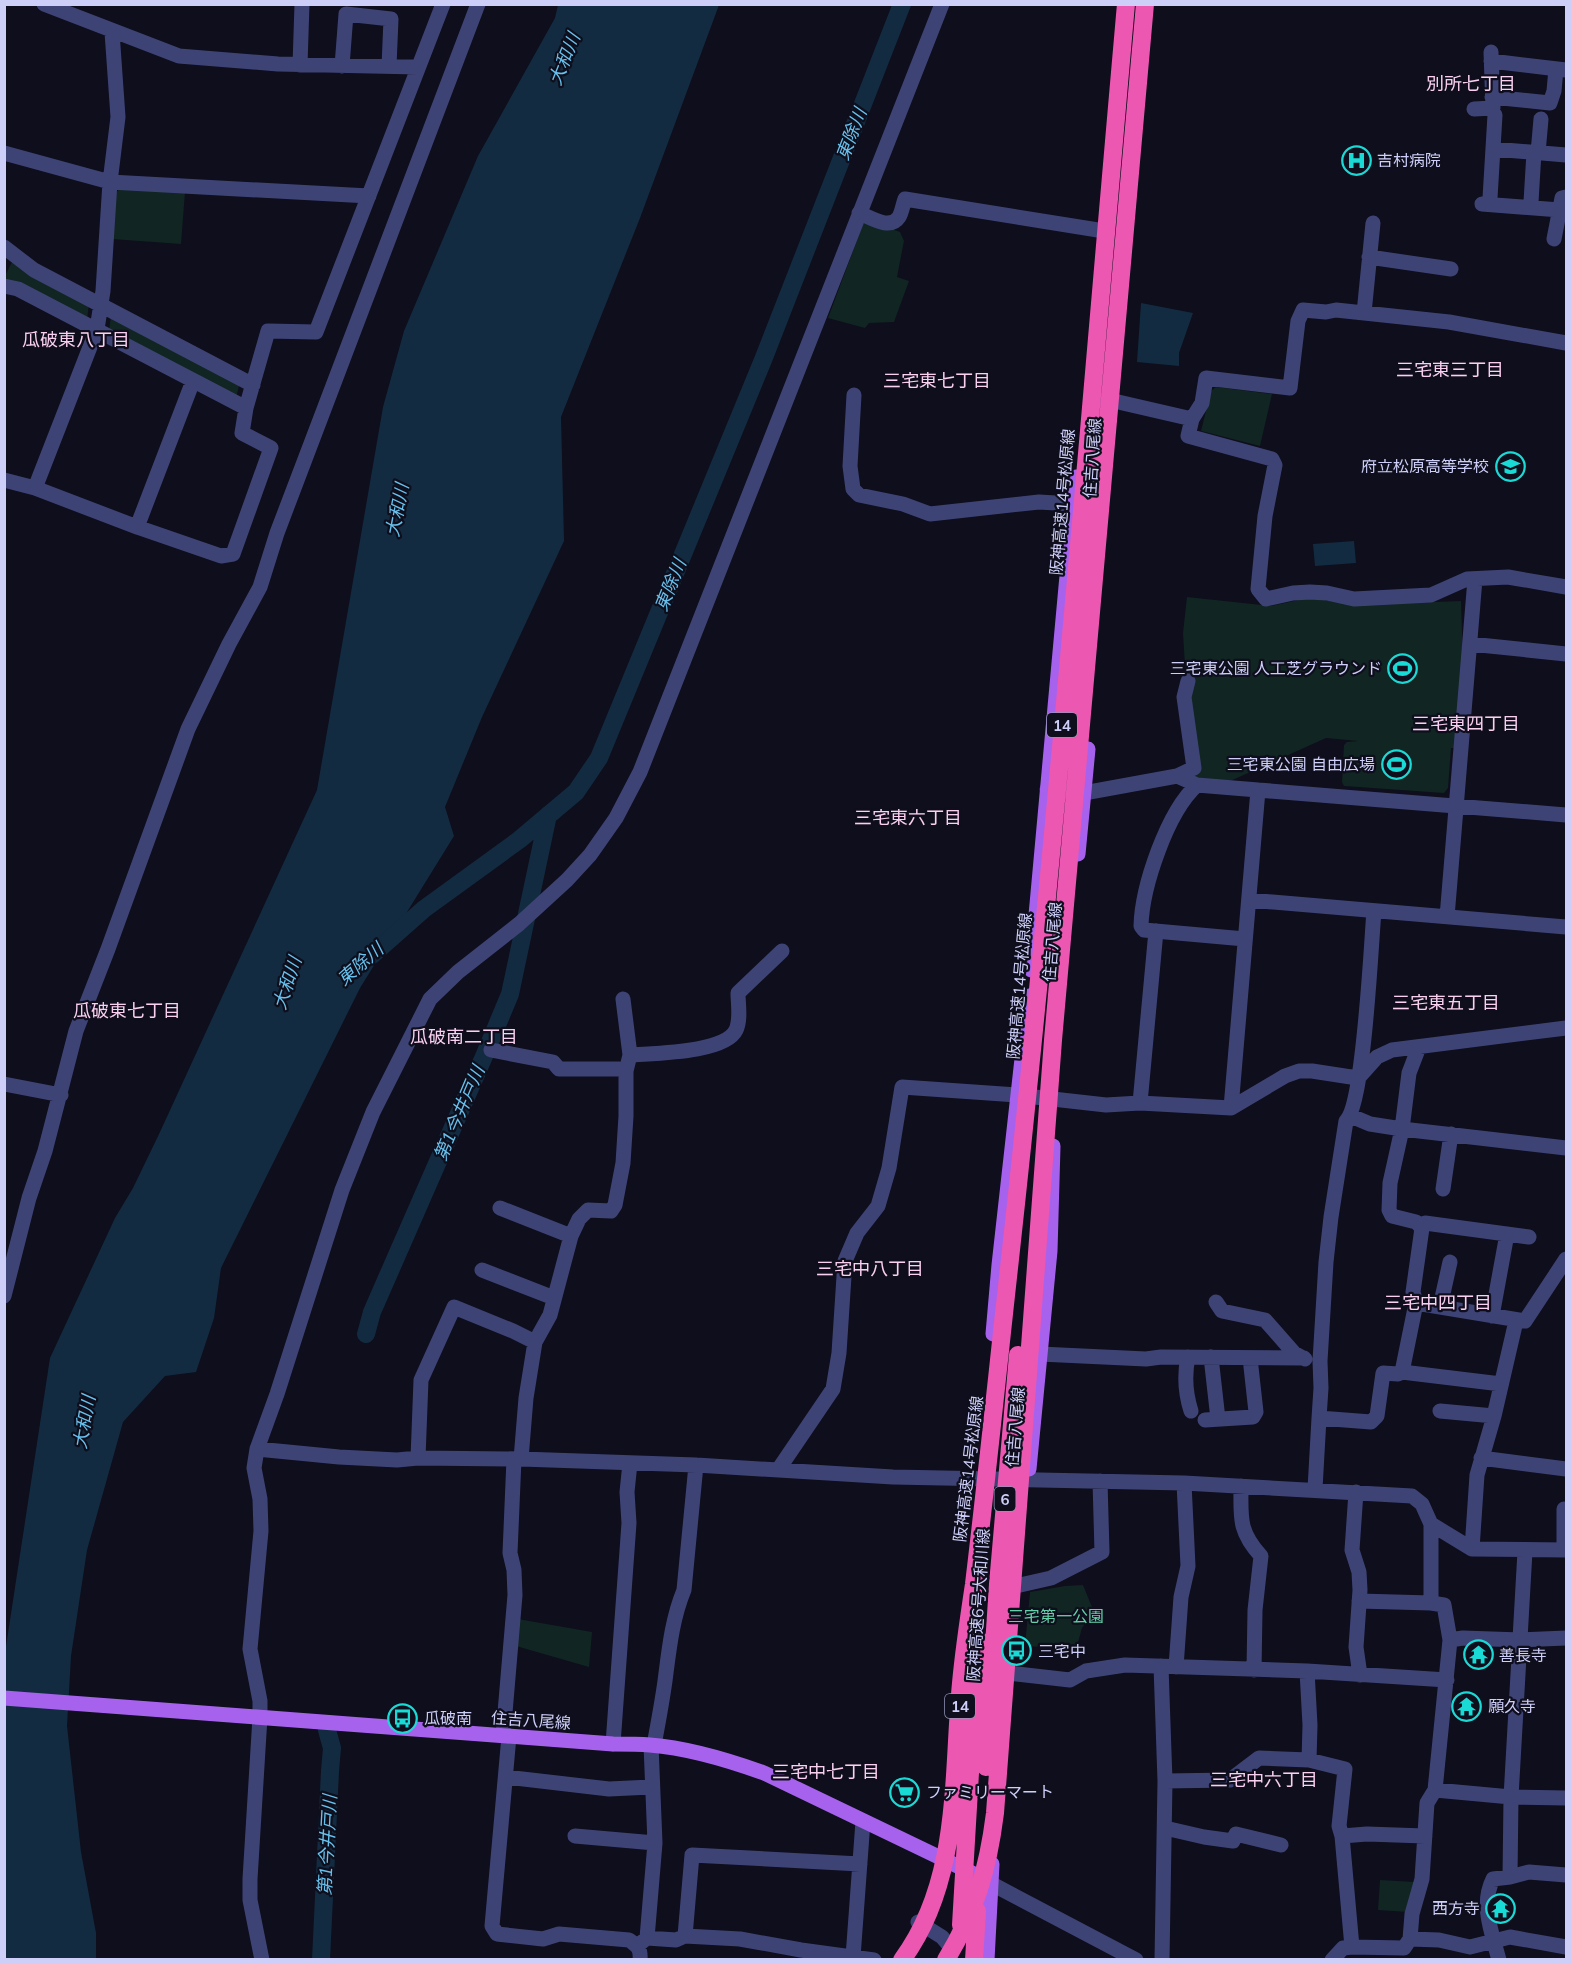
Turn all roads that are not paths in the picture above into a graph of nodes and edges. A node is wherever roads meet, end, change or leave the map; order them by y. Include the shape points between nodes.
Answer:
1 (44, 4) edge
2 (302, 4) edge
3 (443, 4) edge
4 (478, 4) edge
5 (942, 4) edge
6 (1118, 4) edge
7 (1126, 4) edge
8 (1140, 4) edge
9 (1145, 4) edge
10 (112, 32) junction
11 (300, 65) junction
12 (342, 66) junction
13 (389, 66) junction
14 (418, 68) junction
15 (1561, 70) edge
16 (1492, 97) junction
17 (1474, 109) dead end
18 (1495, 115) dead end
19 (1541, 119) dead end
20 (1493, 150) junction
21 (1536, 152) junction
22 (4, 153) edge
23 (1566, 155) edge
24 (110, 182) junction
25 (369, 196) junction
26 (1531, 202) dead end
27 (1563, 204) edge
28 (859, 213) junction
29 (1373, 223) dead end
30 (1098, 230) junction
31 (1554, 239) dead end
32 (4, 247) edge
33 (1370, 257) junction
34 (1451, 269) dead end
35 (4, 286) edge
36 (100, 304) junction
37 (1364, 313) junction
38 (97, 329) junction
39 (1566, 343) edge
40 (193, 381) junction
41 (253, 385) junction
42 (854, 395) dead end
43 (1084, 399) junction
44 (1114, 401) junction
45 (246, 408) junction
46 (1192, 419) junction
47 (4, 480) edge
48 (34, 488) junction
49 (1073, 504) junction
50 (137, 528) junction
51 (1475, 579) junction
52 (1566, 587) edge
53 (1470, 644) junction
54 (1566, 654) edge
55 (1188, 681) dead end
56 (1177, 776) junction
57 (1160, 779) junction
58 (1197, 785) junction
59 (1047, 789) junction
60 (1258, 790) junction
61 (1084, 793) junction
62 (1185, 796) junction
63 (1456, 807) junction
64 (1566, 815) edge
65 (1249, 900) junction
66 (1374, 911) junction
67 (1447, 917) junction
68 (1566, 927) edge
69 (1156, 931) junction
70 (1245, 939) junction
71 (782, 951) dead end
72 (623, 999) dead end
73 (1566, 1028) edge
74 (1053, 1040) junction
75 (1419, 1047) junction
76 (491, 1050) dead end
77 (630, 1055) junction
78 (626, 1071) junction
79 (1360, 1076) junction
80 (4, 1084) edge
81 (61, 1095) junction
82 (1017, 1095) junction
83 (1055, 1099) junction
84 (1140, 1103) junction
85 (1231, 1108) junction
86 (1351, 1116) junction
87 (1402, 1129) junction
88 (1451, 1134) junction
89 (1566, 1148) edge
90 (1443, 1189) dead end
91 (500, 1208) dead end
92 (1419, 1225) junction
93 (1507, 1234) junction
94 (572, 1236) junction
95 (1530, 1237) dead end
96 (1566, 1259) edge
97 (1450, 1262) dead end
98 (482, 1270) dead end
99 (4, 1296) edge
100 (554, 1298) junction
101 (1216, 1302) dead end
102 (1416, 1303) junction
103 (1440, 1307) junction
104 (1492, 1316) junction
105 (1516, 1321) junction
106 (535, 1342) junction
107 (1040, 1354) junction
108 (1188, 1357) junction
109 (1211, 1357) junction
110 (1250, 1358) junction
111 (1304, 1358) junction
112 (1320, 1361) junction
113 (1402, 1372) junction
114 (1501, 1384) junction
115 (1191, 1411) dead end
116 (1440, 1411) dead end
117 (1494, 1416) junction
118 (1318, 1418) junction
119 (991, 1444) junction
120 (256, 1449) junction
121 (418, 1458) junction
122 (1481, 1458) junction
123 (518, 1459) junction
124 (630, 1463) junction
125 (696, 1465) junction
126 (1566, 1469) edge
127 (778, 1470) junction
128 (982, 1479) junction
129 (1029, 1479) junction
130 (1100, 1481) junction
131 (1185, 1483) junction
132 (1241, 1485) junction
133 (1315, 1489) junction
134 (1356, 1492) junction
135 (1564, 1509) dead end
136 (1431, 1524) junction
137 (1472, 1549) junction
138 (1565, 1550) edge
139 (1525, 1551) junction
140 (1016, 1586) junction
141 (1359, 1601) junction
142 (1431, 1603) junction
143 (1566, 1638) edge
144 (1450, 1640) junction
145 (1521, 1640) junction
146 (1169, 1666) junction
147 (1254, 1670) junction
148 (1307, 1671) junction
149 (1008, 1673) junction
150 (1360, 1675) junction
151 (1447, 1680) junction
152 (4, 1698) edge
153 (256, 1717) junction
154 (506, 1736) junction
155 (613, 1744) junction
156 (652, 1745) junction
157 (1309, 1760) junction
158 (506, 1777) junction
159 (1165, 1781) junction
160 (651, 1787) junction
161 (1435, 1790) junction
162 (1511, 1797) junction
163 (1566, 1798) edge
164 (862, 1821) junction
165 (1165, 1828) junction
166 (575, 1836) dead end
167 (1342, 1836) junction
168 (1425, 1836) junction
169 (655, 1843) junction
170 (1281, 1845) dead end
171 (962, 1862) junction
172 (860, 1864) junction
173 (1566, 1875) edge
174 (1510, 1877) junction
175 (990, 1883) junction
176 (918, 1922) junction
177 (685, 1936) junction
178 (1494, 1940) junction
179 (1352, 1947) junction
180 (1566, 1947) edge
181 (642, 1948) edge
182 (1408, 1949) edge
183 (854, 1957) junction
184 (953, 1958) edge
185 (262, 1959) edge
186 (874, 1959) edge
187 (894, 1959) edge
188 (902, 1959) edge
189 (974, 1959) edge
190 (987, 1959) edge
191 (1136, 1959) edge
192 (1162, 1959) edge
193 (1332, 1959) edge
194 (1499, 1959) edge

1 - 10 street
2 - 11 street
3 - 14 street
4 - 81 street via 260,587 188,729 76,1031
5 - 28 street
6 - 30 main road, 住吉八尾線
7 - 119 highway, 阪神高速14号松原線 / 14, bridge via 1035,1038
8 - 44 main road, 住吉八尾線
9 - 74 highway, 14, bridge
10 - 11 street via 179,56
10 - 24 street via 118,117
11 - 12 street
12 - 13 street
12 - 13 street via 346,14 390,19
13 - 14 street
14 - 25 street
15 - 16 street via 1550,103
15 - 16 street via 1491,56
16 - 17 street via 1493,108
18 - 20 street
19 - 21 street
20 - 21 street
20 - 27 street via 1486,201
21 - 23 street
21 - 26 street
22 - 24 street
24 - 25 street
24 - 36 street
25 - 41 street via 316,332 268,331
27 - 31 street
28 - 30 street via 886,224 894,222 905,199
28 - 120 street via 640,772 616,818 567,880 430,999 373,1112 342,1190 278,1394
29 - 33 street
30 - 43 main road, 住吉八尾線
32 - 36 street via 34,270
33 - 34 street
33 - 37 street
35 - 38 street via 18,289
36 - 38 street
36 - 41 street
37 - 39 street via 1449,322
37 - 46 street via 1303,310 1298,321 1290,388 1206,378 1202,404
38 - 40 street
38 - 48 street
40 - 45 street
40 - 50 street
41 - 45 street
42 - 49 street via 850,466 853,489 859,495 930,514 1039,502
43 - 44 street
43 - 49 main road, 住吉八尾線
44 - 46 street
44 - 61 main road, 住吉八尾線
45 - 50 street via 242,433 271,448 233,554 221,556
46 - 51 street via 1188,436 1272,459 1275,465 1257,589 1266,598 1310,592 1354,599 1431,595
47 - 48 street
48 - 50 street
49 - 59 main road, 住吉八尾線
51 - 52 street via 1508,577
51 - 53 street
53 - 54 street
53 - 63 street
55 - 56 street via 1184,697 1197,767
56 - 57 street
56 - 58 street
57 - 61 street
57 - 62 street
58 - 60 street
58 - 62 street
59 - 61 street
59 - 82 main road, 住吉八尾線
60 - 63 street
60 - 65 street
61 - 83 main road, 住吉八尾線
62 - 69 street via 1158,848 1143,900 1140,926
63 - 64 street
63 - 67 street
65 - 66 street
65 - 70 street
66 - 67 street
66 - 79 street
67 - 68 street
69 - 70 street
69 - 84 street
70 - 85 street
71 - 77 street via 738,993 739,1023 735,1033 709,1047 690,1051
72 - 77 street
73 - 75 street
74 - 184 highway, 14, bridge via 994,1822 981,1889
74 - 189 highway, 阪神高速6号大和川線 / 6, bridge via 1009,1447
75 - 79 street via 1392,1050 1377,1057
75 - 87 street via 1409,1073
76 - 78 street via 553,1062 559,1069
77 - 78 street
78 - 94 street via 623,1163 615,1205 611,1211 588,1210
79 - 85 street via 1299,1071
79 - 86 street
80 - 81 street
81 - 99 street
82 - 83 street
82 - 127 street via 902,1087 889,1168 878,1206 857,1233 845,1261 833,1389
82 - 128 main road, 住吉八尾線
83 - 84 street via 1106,1105
83 - 107 main road, 住吉八尾線 via 1050,1251
84 - 85 street
86 - 87 street via 1370,1124
86 - 112 street via 1346,1121 1331,1217
87 - 88 street
87 - 92 street via 1390,1183 1389,1210 1392,1216
88 - 89 street
88 - 90 street
91 - 94 street
92 - 93 street
92 - 102 street via 1422,1228 1413,1292
93 - 95 street
93 - 104 street
94 - 100 street
96 - 105 street via 1525,1321
97 - 103 street
98 - 100 street
100 - 106 street via 550,1315
101 - 111 street via 1222,1311 1265,1320 1294,1353
102 - 103 street
102 - 113 street
103 - 104 street
104 - 105 street
105 - 114 street
106 - 121 street via 454,1307 421,1380
106 - 123 street
107 - 108 street
107 - 129 main road, 住吉八尾線
108 - 109 street
108 - 115 street via 1185,1380
109 - 110 street
109 - 110 street via 1211,1419 1253,1418 1256,1412
110 - 111 street
111 - 112 street
112 - 118 street
113 - 114 street
113 - 118 street via 1383,1373 1377,1416 1371,1422
114 - 117 street
116 - 117 street
117 - 122 street
118 - 133 street
119 - 171 highway, 阪神高速6号大和川線 / 6, bridge
119 - 188 highway, 阪神高速14号松原線 / 14, bridge via 961,1682 948,1848 932,1906
120 - 121 street via 339,1457
120 - 153 street via 254,1468 261,1531 250,1649 260,1701
121 - 123 street
122 - 126 street
122 - 137 street
123 - 124 street
123 - 154 street via 510,1553 515,1595
124 - 125 street
124 - 155 street
125 - 127 street
125 - 156 street via 684,1590 677,1607
127 - 128 street
128 - 129 street
128 - 171 main road, 住吉八尾線
129 - 130 street
129 - 140 main road, 住吉八尾線
130 - 131 street
130 - 140 street via 1102,1552 1051,1578
131 - 132 street
131 - 146 street via 1188,1566
132 - 133 street
132 - 147 street via 1241,1524 1262,1556 1255,1610
133 - 134 street
134 - 136 street via 1412,1496 1422,1504
134 - 141 street via 1352,1550 1359,1572
135 - 138 street
136 - 137 street
136 - 142 street
137 - 139 street
138 - 139 street
139 - 145 street
140 - 149 main road, 住吉八尾線
141 - 142 street
141 - 150 street via 1356,1647
142 - 144 street via 1444,1605
143 - 145 street
144 - 145 street
144 - 151 street
145 - 162 street
146 - 147 street
146 - 149 street via 1115,1666 1086,1671 1070,1680
146 - 159 street
147 - 148 street
148 - 150 street
148 - 157 street
149 - 175 main road, 住吉八尾線
150 - 151 street
151 - 161 street
152 - 153 main road, 住吉八尾線
153 - 154 main road, 住吉八尾線
153 - 185 street via 250,1900
154 - 155 main road, 住吉八尾線
154 - 158 street
155 - 156 main road, 住吉八尾線
156 - 160 street
156 - 164 main road, 住吉八尾線 via 764,1773
157 - 159 street via 1259,1758 1230,1780
157 - 167 street via 1345,1770 1339,1826
158 - 160 street via 609,1788
158 - 181 street via 492,1926 497,1934 629,1940
159 - 165 street
160 - 169 street
161 - 162 street
161 - 168 street via 1427,1803
162 - 163 street
162 - 174 street
164 - 171 main road, 住吉八尾線
164 - 172 street
165 - 170 street via 1233,1841 1236,1834
165 - 192 street
166 - 169 street
167 - 168 street
167 - 179 street
168 - 182 street via 1422,1879
169 - 181 street
171 - 175 main road, 住吉八尾線
171 - 176 street
171 - 184 highway, 阪神高速6号大和川線, bridge
172 - 177 street via 692,1855
172 - 183 street
173 - 174 street via 1528,1872
174 - 178 street via 1493,1879 1488,1890 1487,1912
175 - 190 main road, 住吉八尾線
175 - 191 street
176 - 184 street via 942,1937
176 - 187 street
177 - 181 street
177 - 183 street via 740,1939
178 - 180 street via 1510,1937
178 - 182 street via 1470,1947 1439,1940
178 - 194 street
179 - 182 street
179 - 193 street via 1343,1948
183 - 186 street

